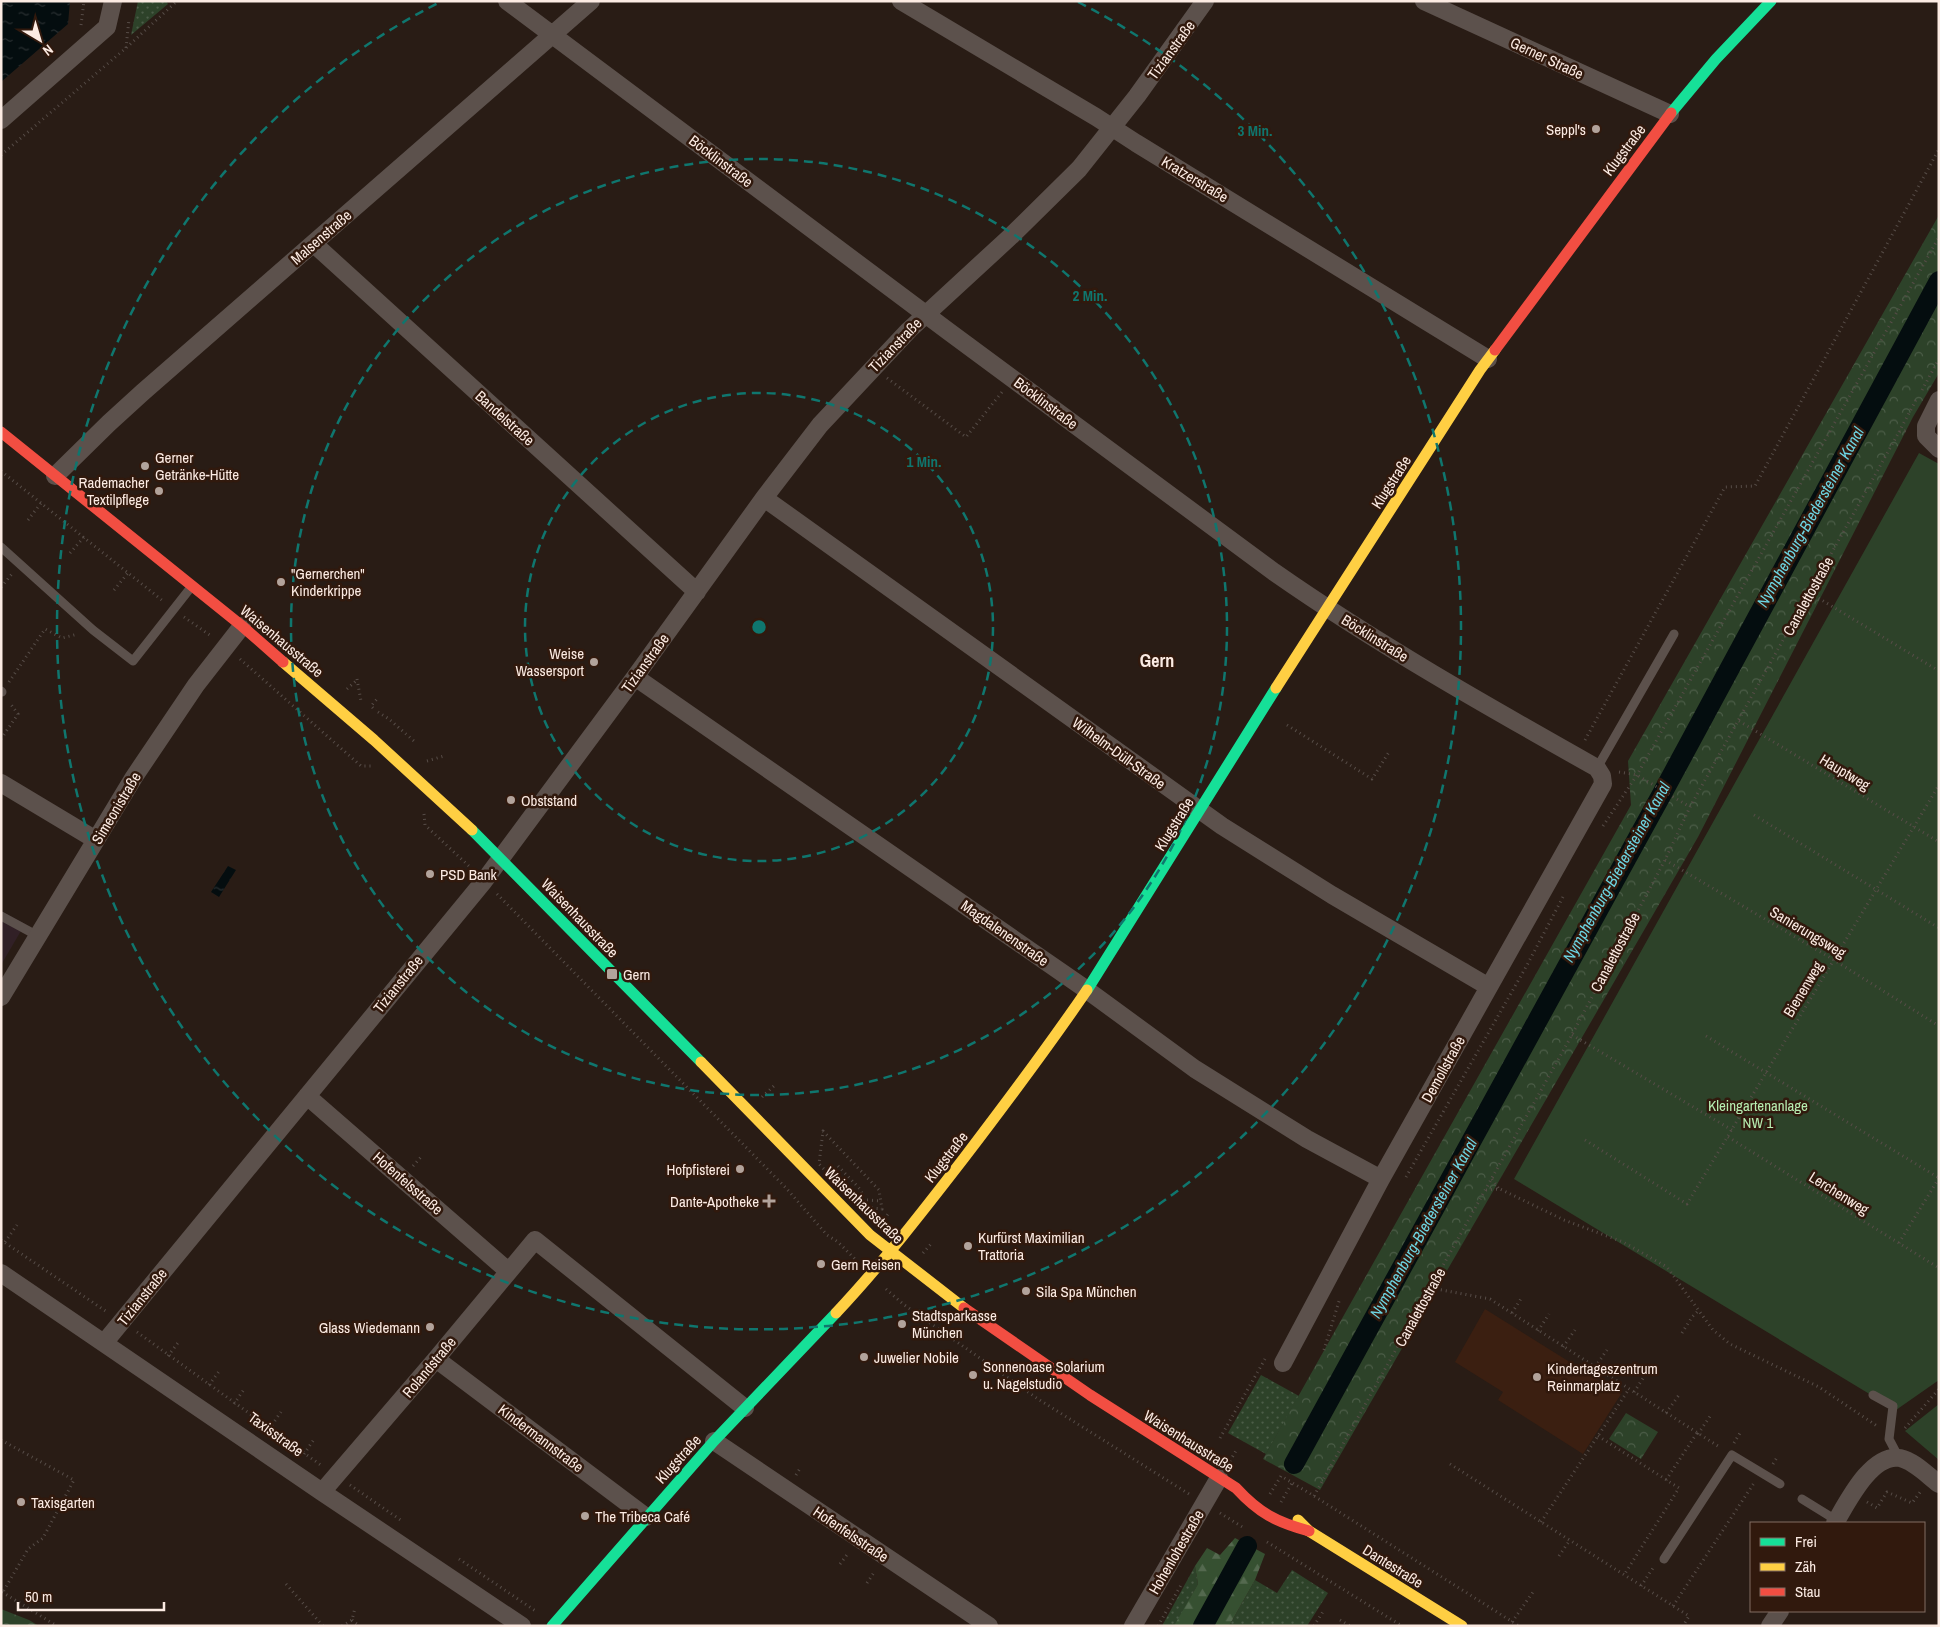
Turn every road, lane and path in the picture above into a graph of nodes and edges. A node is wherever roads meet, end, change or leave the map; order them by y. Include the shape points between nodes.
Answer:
1 (84, 1) edge
2 (113, 1) edge
3 (176, 1) edge
4 (507, 1) edge
5 (591, 1) edge
6 (901, 1) edge
7 (1205, 1) edge
8 (1424, 1) edge
9 (1771, 1) edge
10 (130, 11) dead end
11 (79, 32) dead end
12 (552, 35) junction
13 (126, 48) junction
14 (1670, 114) junction
15 (1, 120) edge
16 (1112, 128) junction
17 (1939, 149) edge
18 (1, 155) edge
19 (1939, 237) edge
20 (314, 244) junction
21 (925, 314) junction
22 (1488, 358) junction
23 (872, 367) junction
24 (1014, 378) junction
25 (1939, 400) edge
26 (1926, 431) junction
27 (1, 432) edge
28 (1939, 449) edge
29 (55, 476) junction
30 (764, 498) junction
31 (41, 503) dead end
32 (28, 520) dead end
33 (84, 537) dead end
34 (1, 546) edge
35 (70, 553) dead end
36 (128, 573) dead end
37 (192, 585) junction
38 (114, 590) dead end
39 (697, 592) junction
40 (1810, 593) junction
41 (1328, 609) junction
42 (242, 626) junction
43 (1674, 634) dead end
44 (62, 638) dead end
45 (1939, 671) edge
46 (635, 677) junction
47 (2, 692) edge
48 (378, 698) dead end
49 (1739, 720) junction
50 (1287, 725) dead end
51 (1, 739) edge
52 (414, 741) dead end
53 (1585, 741) dead end
54 (1389, 752) dead end
55 (1599, 772) junction
56 (1637, 776) junction
57 (1, 783) edge
58 (1939, 785) edge
59 (1690, 807) junction
60 (1200, 811) junction
61 (1754, 815) dead end
62 (425, 825) dead end
63 (1914, 826) junction
64 (1600, 830) dead end
65 (96, 840) junction
66 (1939, 842) edge
67 (500, 857) junction
68 (1665, 860) junction
69 (484, 881) junction
70 (1567, 889) dead end
71 (1876, 890) junction
72 (1, 916) edge
73 (1939, 928) edge
74 (38, 936) junction
75 (1834, 960) junction
76 (1488, 987) junction
77 (1087, 990) junction
78 (1, 997) edge
79 (1939, 1026) edge
80 (1572, 1035) junction
81 (1706, 1036) dead end
82 (1767, 1072) junction
83 (307, 1096) junction
84 (1732, 1130) junction
85 (823, 1131) dead end
86 (1728, 1137) junction
87 (1585, 1140) dead end
88 (421, 1157) dead end
89 (838, 1166) dead end
90 (411, 1168) dead end
91 (1405, 1177) dead end
92 (1939, 1178) edge
93 (1381, 1179) junction
94 (1492, 1179) junction
95 (1500, 1189) junction
96 (1486, 1190) junction
97 (881, 1201) junction
98 (882, 1209) dead end
99 (17, 1225) dead end
100 (836, 1236) dead end
101 (1, 1240) edge
102 (5, 1242) junction
103 (838, 1242) junction
104 (1899, 1243) junction
105 (890, 1252) junction
106 (1939, 1268) edge
107 (508, 1271) junction
108 (1, 1273) edge
109 (872, 1275) junction
110 (1431, 1288) junction
111 (1340, 1297) dead end
112 (1522, 1297) dead end
113 (1698, 1311) junction
114 (1512, 1313) junction
115 (1549, 1314) dead end
116 (121, 1323) junction
117 (1538, 1330) junction
118 (1575, 1330) dead end
119 (1682, 1333) dead end
120 (180, 1340) dead end
121 (104, 1343) junction
122 (1564, 1347) junction
123 (1324, 1350) dead end
124 (1607, 1350) dead end
125 (168, 1356) junction
126 (436, 1359) junction
127 (1283, 1363) dead end
128 (1595, 1367) junction
129 (220, 1370) dead end
130 (1646, 1374) dead end
131 (208, 1385) junction
132 (245, 1388) dead end
133 (1629, 1389) junction
134 (1939, 1389) edge
135 (1634, 1392) junction
136 (1873, 1394) dead end
137 (1679, 1395) dead end
138 (234, 1404) junction
139 (745, 1408) junction
140 (281, 1412) dead end
141 (1666, 1413) junction
142 (1711, 1415) dead end
143 (269, 1429) junction
144 (1890, 1431) junction
145 (1698, 1433) junction
146 (1598, 1436) junction
147 (315, 1438) dead end
148 (1, 1440) edge
149 (714, 1441) junction
150 (304, 1454) junction
151 (1732, 1455) junction
152 (1899, 1458) junction
153 (1450, 1464) dead end
154 (801, 1467) dead end
155 (1761, 1472) junction
156 (337, 1476) junction
157 (794, 1476) dead end
158 (1281, 1476) dead end
159 (1219, 1478) junction
160 (1666, 1480) junction
161 (1780, 1484) dead end
162 (1236, 1488) junction
163 (1933, 1489) edge
164 (322, 1492) junction
165 (1261, 1494) dead end
166 (1314, 1496) junction
167 (1802, 1499) dead end
168 (1204, 1503) junction
169 (1288, 1509) dead end
170 (1862, 1509) dead end
171 (646, 1517) junction
172 (1541, 1522) junction
173 (1835, 1522) edge
174 (407, 1525) dead end
175 (1247, 1530) dead end
176 (1309, 1531) junction
177 (1570, 1540) junction
178 (1266, 1542) dead end
179 (454, 1556) dead end
180 (1559, 1556) dead end
181 (1664, 1559) joint
182 (1624, 1575) junction
183 (286, 1584) dead end
184 (1642, 1586) junction
185 (2, 1592) edge
186 (1533, 1592) dead end
187 (1673, 1606) junction
188 (355, 1608) dead end
189 (1324, 1610) dead end
190 (1779, 1612) edge
191 (352, 1620) junction
192 (1340, 1620) dead end
193 (1512, 1622) junction
194 (553, 1625) edge
195 (57, 1626) edge
196 (323, 1626) edge
197 (342, 1626) edge
198 (359, 1626) edge
199 (522, 1626) edge
200 (989, 1626) edge
201 (1133, 1626) edge
202 (1314, 1626) edge
203 (1350, 1626) edge
204 (1402, 1626) edge
205 (1462, 1626) edge
206 (1519, 1626) edge
207 (1683, 1626) edge
208 (1770, 1626) edge

1 - 11 path
2 - 15 street via 108,27
3 - 13 path
4 - 12 street, Böcklinstraße
5 - 12 street, Malsenstraße
6 - 16 street, Kratzerstraße
7 - 16 street, Tizianstraße
8 - 14 street, Gerner Straße
9 - 14 street, Klugstraße
10 - 13 path
12 - 20 street, Malsenstraße
12 - 21 street, Böcklinstraße
13 - 18 path
14 - 22 street, Klugstraße
16 - 21 street, Tizianstraße via 1049,200
16 - 22 street, Kratzerstraße
17 - 53 path via 1755,486 1725,487
19 - 56 path
20 - 29 street, Malsenstraße via 116,416
20 - 39 street, Bandelstraße
21 - 23 street, Tizianstraße
21 - 24 street, Böcklinstraße
22 - 41 street, Klugstraße
23 - 24 path via 966,437
23 - 30 street, Tizianstraße via 820,425
24 - 41 street, Böcklinstraße
25 - 26 street
26 - 28 street
26 - 40 path, Canalettostraße via 1898,432
27 - 29 street, Waisenhausstraße
29 - 37 street, Waisenhausstraße
30 - 39 street, Tizianstraße
30 - 60 street, Wilhelm-Düll-Straße
31 - 32 path
33 - 35 path
34 - 37 lane via 93,630 133,661
36 - 38 path
37 - 42 street, Waisenhausstraße
39 - 46 street, Tizianstraße
40 - 45 path
40 - 49 path, Canalettostraße
41 - 55 street, Böcklinstraße
41 - 60 street, Klugstraße
42 - 65 street, Simeonistraße via 196,684 134,776
42 - 67 street, Waisenhausstraße via 374,740
43 - 55 lane
44 - 47 path via 45,629
46 - 67 street, Tizianstraße
46 - 77 street, Magdalenenstraße
47 - 51 path via 18,714
48 - 52 path via 371,706
49 - 59 path, Canalettostraße
49 - 63 path, Hauptweg
50 - 54 path via 1372,779
55 - 56 path
55 - 76 street, Demollstraße via 1603,784
56 - 59 path
56 - 64 path
57 - 65 street
58 - 63 path, Bienenweg
59 - 68 path, Canalettostraße
60 - 76 street, Wilhelm-Düll-Straße via 1332,895
60 - 77 street, Klugstraße
61 - 71 path
62 - 69 path
63 - 66 path, Hauptweg
63 - 71 path, Bienenweg
65 - 74 street, Simeonistraße
67 - 69 street, Tizianstraße
67 - 105 street, Waisenhausstraße
68 - 75 path, Sanierungsweg
68 - 80 path, Canalettostraße
69 - 83 street, Tizianstraße
69 - 103 path via 786,1188 827,1235
70 - 91 path via 1526,967
71 - 73 path
71 - 75 path, Bienenweg
72 - 74 lane
74 - 78 street, Simeonistraße
75 - 79 path, Sanierungsweg
75 - 82 path, Bienenweg
76 - 93 street, Demollstraße
77 - 93 street, Magdalenenstraße via 1195,1068 1307,1138
77 - 105 street, Klugstraße via 1035,1065
80 - 84 path
80 - 94 path, Canalettostraße
81 - 82 path
82 - 84 path, Bienenweg
82 - 92 path
83 - 107 street, Hofenfelsstraße
83 - 116 street, Tizianstraße
84 - 86 path, Bienenweg
85 - 97 path via 879,1190
86 - 87 path, Bienenweg via 1687,1204
86 - 104 path, Lerchenweg
88 - 90 path
89 - 97 path via 867,1201
92 - 104 path
93 - 127 street, Demollstraße
94 - 95 path
94 - 96 path, Canalettostraße
95 - 96 path
95 - 113 path via 1564,1220 1623,1242 1667,1267
96 - 110 path, Canalettostraße
97 - 98 path
99 - 102 path
100 - 103 path
101 - 102 path, Taxisstraße
102 - 116 path, Taxisstraße
103 - 109 path
104 - 106 path, Lerchenweg
105 - 109 street, Klugstraße
105 - 159 street, Waisenhausstraße via 1044,1366
107 - 126 street, Rolandstraße
107 - 139 street, Rolandstraße via 534,1240
108 - 121 street, Taxisstraße
109 - 139 street, Klugstraße
109 - 168 path via 903,1304 1038,1400
110 - 114 path via 1490,1299
110 - 166 path, Canalettostraße
111 - 123 path
112 - 114 path
113 - 119 path
113 - 144 path via 1730,1344 1819,1387 1876,1426
114 - 117 path
115 - 117 path
116 - 121 street, Tizianstraße
116 - 125 path, Taxisstraße
117 - 122 path
118 - 122 path
120 - 125 path
121 - 164 street, Taxisstraße
122 - 128 path
124 - 128 path
125 - 131 path, Taxisstraße
126 - 156 street, Rolandstraße
126 - 171 street, Kindermannstraße
128 - 133 path
129 - 131 path
130 - 135 path
131 - 138 path, Taxisstraße
132 - 138 path
133 - 135 path
133 - 146 path
134 - 144 path via 1901,1433
135 - 141 path
136 - 144 lane via 1893,1406
137 - 141 path
138 - 143 path, Taxisstraße
139 - 149 street, Klugstraße
140 - 143 path
141 - 145 path
142 - 145 path
143 - 150 path, Taxisstraße
144 - 152 lane via 1889,1439
145 - 151 path
145 - 160 path
146 - 160 path
146 - 172 path
147 - 150 path
148 - 185 path via 74,1480 43,1538 28,1549
149 - 171 street, Klugstraße
149 - 200 street, Hofenfelsstraße
150 - 156 path, Taxisstraße
151 - 155 lane
151 - 181 lane
152 - 163 street via 1910,1462
152 - 173 street via 1888,1458 1867,1473
153 - 172 path
154 - 157 path
155 - 161 lane
155 - 187 path
156 - 164 street, Rolandstraße
156 - 174 path, Taxisstraße
158 - 166 path
159 - 162 street, Waisenhausstraße
159 - 168 street, Hohenlohestraße
160 - 182 path via 1679,1488
162 - 165 street
162 - 176 street, Dantestraße via 1252,1506 1280,1524
163 - 170 path via 1922,1490 1912,1503 1887,1492 1877,1508 1867,1502
164 - 199 street, Taxisstraße
166 - 193 path
167 - 173 lane
168 - 175 path
168 - 201 street, Hohenlohestraße
169 - 176 street, Dantestraße
171 - 194 street, Klugstraße
172 - 177 path
176 - 205 street, Dantestraße
177 - 180 path
177 - 182 path
178 - 204 path
179 - 194 path
181 - 184 path via 1656,1564
182 - 184 path
183 - 196 path
184 - 187 path
185 - 195 path
186 - 193 path
187 - 207 path via 1689,1616
188 - 191 path
189 - 202 path
190 - 208 street
191 - 197 path
191 - 198 path
192 - 203 path
193 - 206 path

